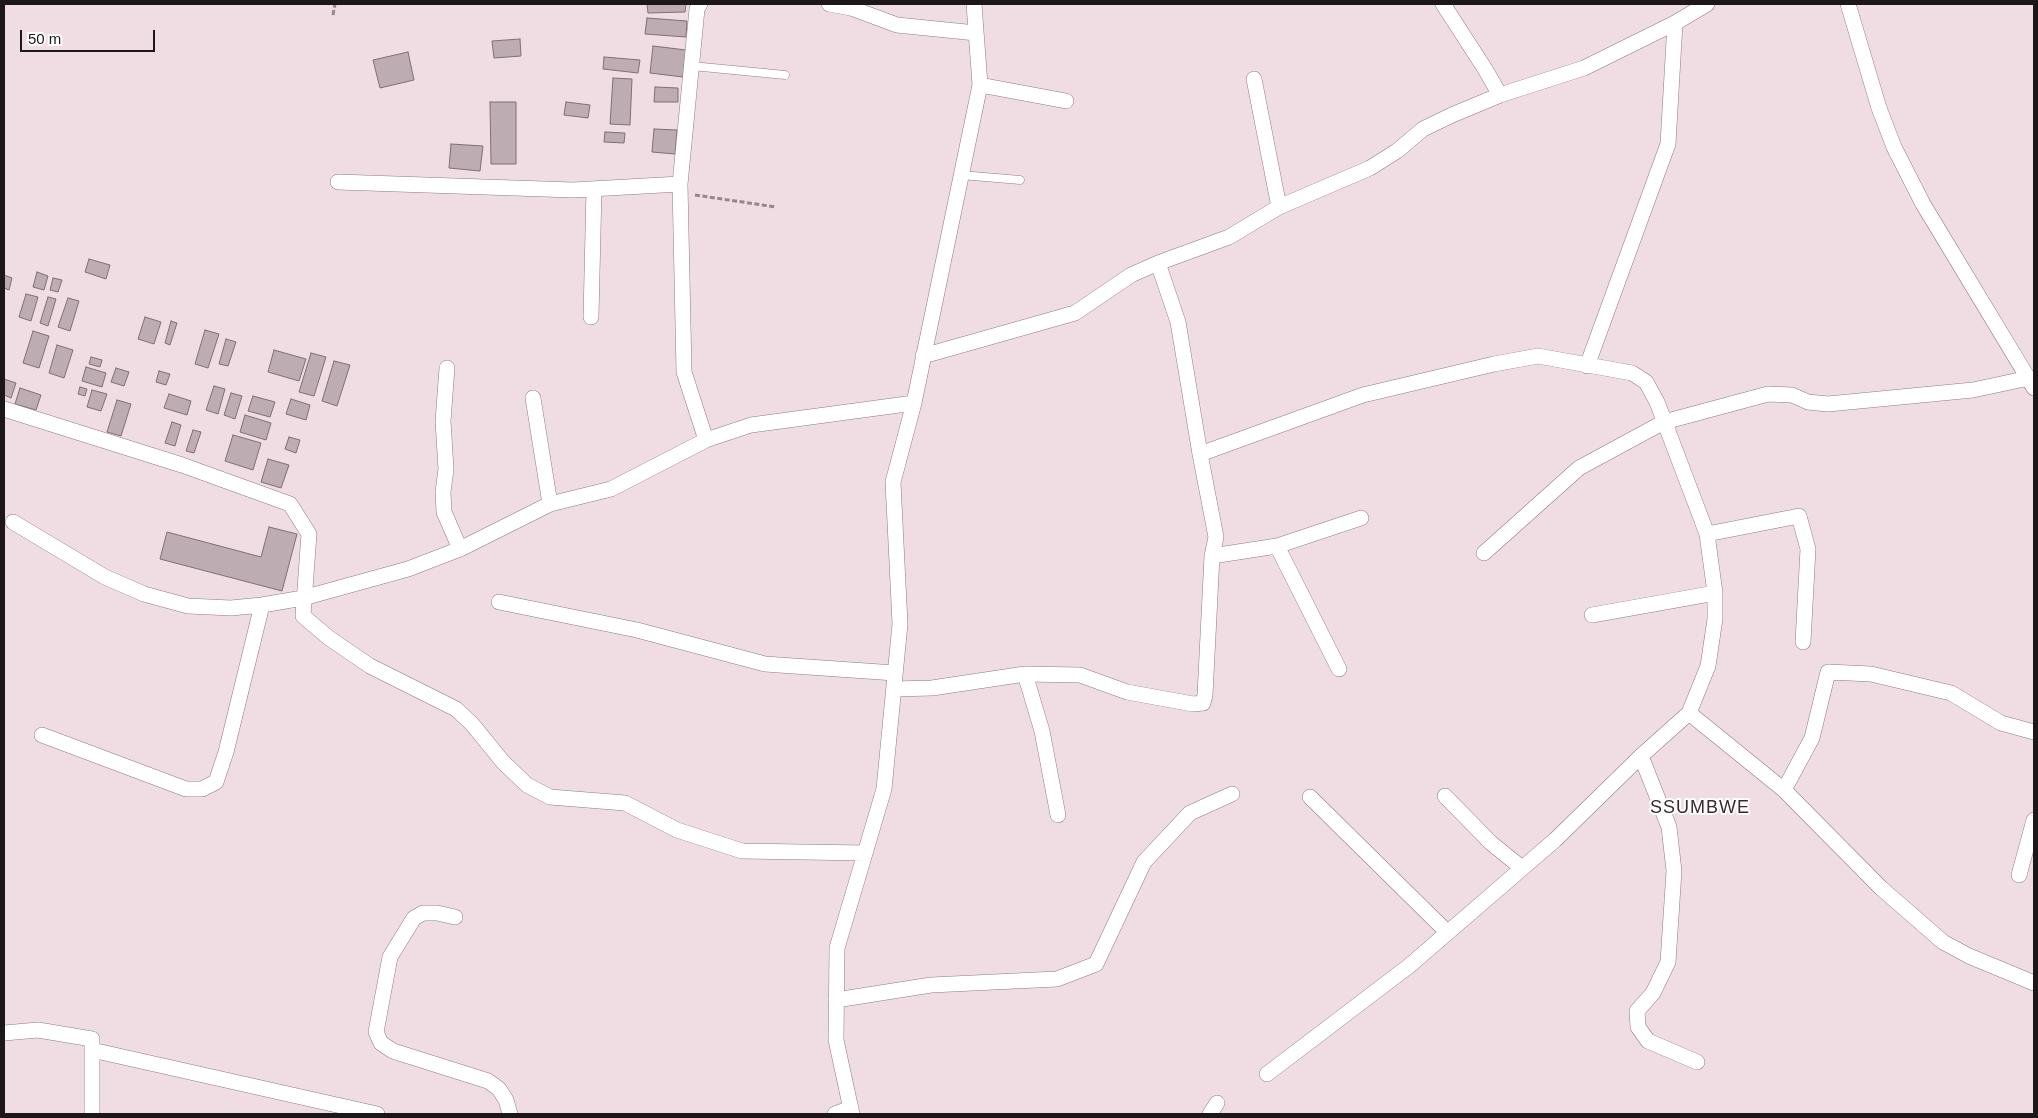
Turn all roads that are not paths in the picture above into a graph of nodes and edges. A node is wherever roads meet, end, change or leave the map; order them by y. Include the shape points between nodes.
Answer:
1 (700, 4) edge
2 (829, 4) edge
3 (974, 4) edge
4 (1443, 4) edge
5 (1707, 4) edge
6 (1848, 4) edge
7 (1676, 23) junction
8 (976, 33) junction
9 (692, 66) junction
10 (785, 75) dead end
11 (1254, 79) dead end
12 (980, 85) junction
13 (1500, 96) junction
14 (1066, 100) dead end
15 (961, 175) junction
16 (1020, 180) dead end
17 (338, 182) dead end
18 (680, 188) junction
19 (594, 189) junction
20 (1279, 207) junction
21 (1158, 263) junction
22 (591, 317) dead end
23 (924, 356) junction
24 (1588, 366) junction
25 (447, 368) dead end
26 (2032, 383) edge
27 (533, 398) dead end
28 (914, 403) junction
29 (4, 409) edge
30 (1664, 422) junction
31 (706, 440) junction
32 (1200, 454) junction
33 (550, 504) junction
34 (1361, 518) dead end
35 (13, 522) dead end
36 (1707, 534) junction
37 (1277, 546) junction
38 (460, 549) junction
39 (1484, 553) dead end
40 (1212, 556) junction
41 (1715, 593) junction
42 (304, 598) junction
43 (499, 602) dead end
44 (262, 605) junction
45 (1592, 615) dead end
46 (1803, 642) dead end
47 (1339, 669) dead end
48 (895, 673) junction
49 (1025, 674) junction
50 (894, 689) junction
51 (1689, 713) junction
52 (2034, 732) edge
53 (42, 735) dead end
54 (1641, 756) junction
55 (1784, 790) junction
56 (1232, 794) dead end
57 (1444, 796) dead end
58 (1310, 797) dead end
59 (1058, 814) dead end
60 (2034, 820) edge
61 (865, 853) junction
62 (1522, 868) junction
63 (2019, 875) dead end
64 (455, 917) dead end
65 (1447, 932) junction
66 (2034, 983) edge
67 (836, 1000) junction
68 (4, 1033) edge
69 (92, 1050) junction
70 (1697, 1062) dead end
71 (1267, 1074) dead end
72 (852, 1111) edge
73 (92, 1114) edge
74 (377, 1114) edge
75 (510, 1114) edge
76 (835, 1114) edge

1 - 9 street
2 - 8 street via 851,8 897,25
3 - 8 street
4 - 13 street
5 - 7 street
6 - 26 street via 1894,147 1923,204
7 - 13 street via 1584,68
7 - 24 street via 1668,144
8 - 12 street
9 - 10 lane
9 - 18 street
11 - 20 street
12 - 14 street
12 - 15 street
13 - 20 street via 1423,130 1370,168
15 - 16 lane
15 - 23 street
17 - 19 street
18 - 19 street
18 - 31 street via 684,372
19 - 22 street
20 - 21 street via 1229,237
21 - 23 street via 1131,275 1074,313
21 - 32 street via 1178,322
23 - 28 street
24 - 30 street via 1632,373 1646,382
24 - 32 street via 1538,356 1494,364 1363,395
25 - 38 street via 443,421 444,512
26 - 30 street via 1828,404 1808,402 1792,395 1768,394
27 - 33 street
28 - 31 street via 751,425
28 - 48 street via 893,482 900,624
29 - 42 street via 182,465 290,504 309,534
30 - 36 street
30 - 39 street via 1578,468
31 - 33 street via 611,489
32 - 40 street via 1216,537
33 - 38 street
34 - 37 street
35 - 44 street via 105,577 144,594 188,606 231,608
36 - 41 street
36 - 46 street via 1799,516 1808,549
37 - 40 street
37 - 47 street
38 - 42 street via 408,569
40 - 49 street via 1206,695 1202,703 1127,692 1080,674
41 - 45 street
41 - 51 street via 1708,666
42 - 44 street
42 - 61 street via 303,616 329,638 370,666 456,709 526,785 550,797 625,803 677,830 742,852
43 - 48 street via 637,630 765,664
44 - 53 street via 216,782 202,790 186,788
48 - 50 street
49 - 50 street via 932,688
49 - 59 street via 1042,731
50 - 61 street via 884,788
51 - 54 street
51 - 55 street
52 - 55 street via 2001,723 1951,693 1871,674 1828,672 1812,738
54 - 62 street
54 - 70 street via 1669,827 1674,871 1668,962 1653,993 1637,1010 1638,1027 1648,1040
55 - 66 street via 1881,888 1943,942
56 - 67 street via 1190,813 1144,862 1096,964 1057,979 931,985
57 - 62 street via 1491,843
58 - 65 street
60 - 63 street
61 - 67 street via 837,948
62 - 65 street
64 - 75 street via 423,913 414,918 390,957 376,1032 381,1043 393,1051 488,1082 506,1100
65 - 71 street via 1409,966
67 - 72 street via 836,1040
68 - 69 street via 38,1030 92,1039
69 - 73 street
69 - 74 street
72 - 76 street

